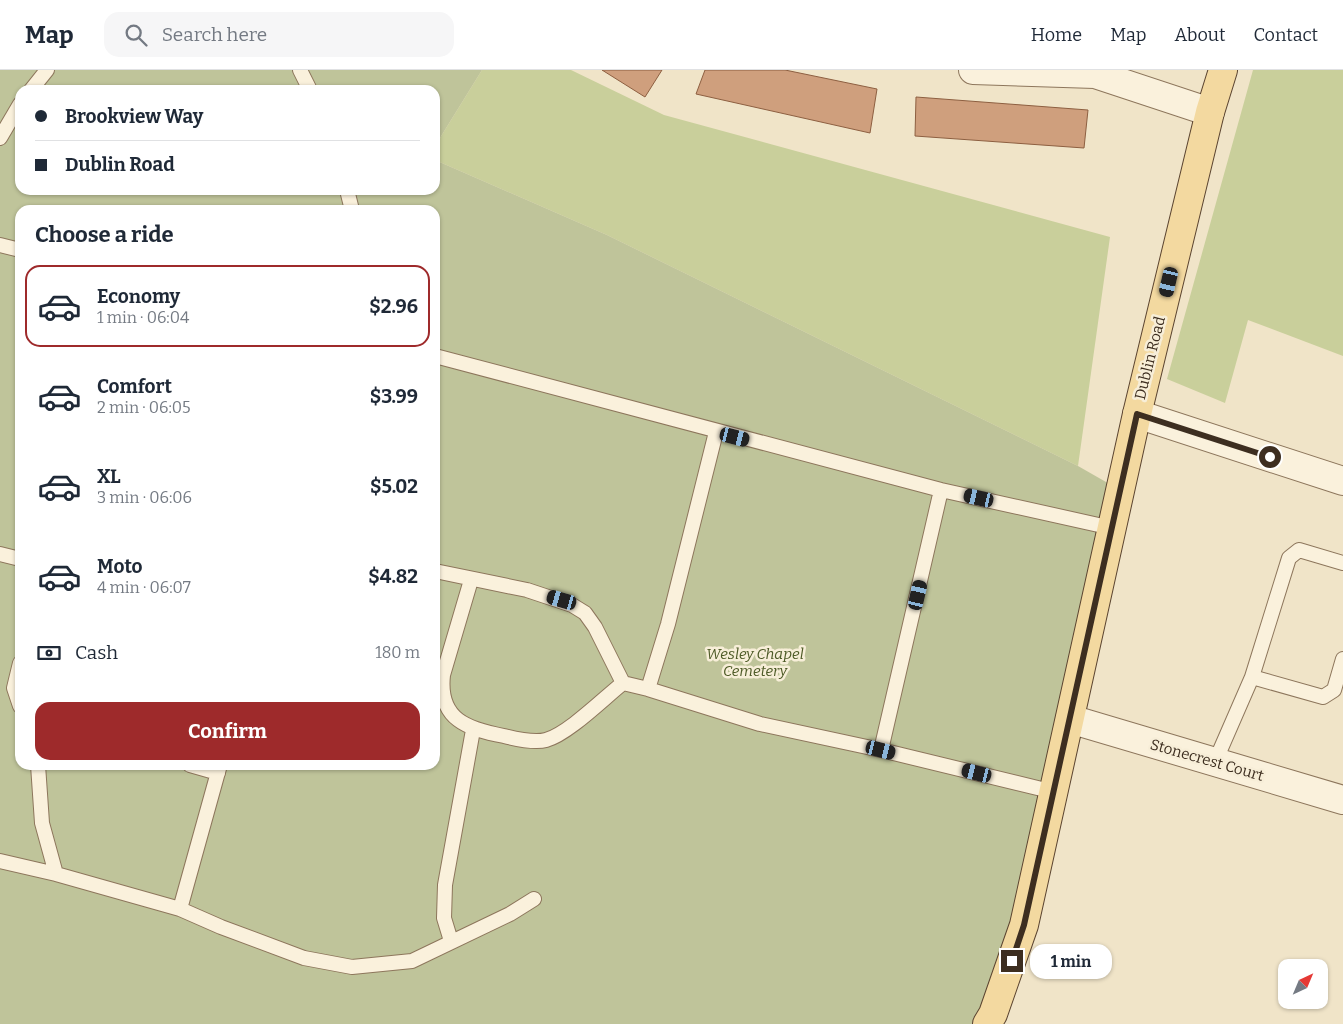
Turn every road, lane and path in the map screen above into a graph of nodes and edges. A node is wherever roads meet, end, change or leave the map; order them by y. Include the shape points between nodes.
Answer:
1 (47, 70) edge
2 (300, 70) edge
3 (973, 70) edge
4 (1223, 70) edge
5 (1094, 72) edge
6 (35, 85) edge
7 (308, 85) edge
8 (15, 112) edge
9 (1210, 112) junction
10 (0, 138) edge
11 (0, 245) edge
12 (15, 249) edge
13 (440, 357) edge
14 (1137, 414) junction
15 (716, 432) junction
16 (1343, 481) edge
17 (941, 490) junction
18 (1112, 528) junction
19 (0, 554) edge
20 (15, 558) edge
21 (1343, 563) edge
22 (440, 572) edge
23 (471, 580) junction
24 (1343, 659) edge
25 (1252, 677) junction
26 (624, 683) junction
27 (648, 689) junction
28 (1070, 720) junction
29 (473, 730) junction
30 (881, 750) junction
31 (1215, 762) junction
32 (38, 770) edge
33 (219, 770) edge
34 (1054, 792) junction
35 (1343, 800) edge
36 (0, 861) edge
37 (56, 874) junction
38 (534, 899) dead end
39 (180, 909) junction
40 (451, 941) junction
41 (987, 1024) edge

1 - 6 lane
2 - 7 lane
3 - 5 street
4 - 9 main road, Dublin Road
5 - 9 street
8 - 10 lane
9 - 14 main road, Dublin Road
11 - 12 lane
13 - 15 lane
14 - 16 street
14 - 18 main road, Dublin Road
15 - 17 lane
15 - 27 lane via 668,624
17 - 18 lane
17 - 30 lane
18 - 28 main road, Dublin Road
19 - 20 lane
21 - 25 lane via 1299,550 1289,558
22 - 23 lane
23 - 26 lane via 562,600 585,613
23 - 29 lane via 441,690 451,714
24 - 25 lane via 1334,690 1323,697
25 - 31 lane
26 - 27 lane
26 - 29 lane via 545,741
27 - 30 lane via 760,724
28 - 31 street, Stonecrest Court
28 - 34 main road, Dublin Road
29 - 40 lane via 445,886 444,918
30 - 34 lane
31 - 35 street, Stonecrest Court
32 - 37 lane via 42,823
33 - 39 lane
34 - 41 main road, Dublin Road via 1024,925
36 - 37 lane
37 - 39 lane
38 - 40 lane via 510,914
39 - 40 lane via 304,958 352,967 412,961

